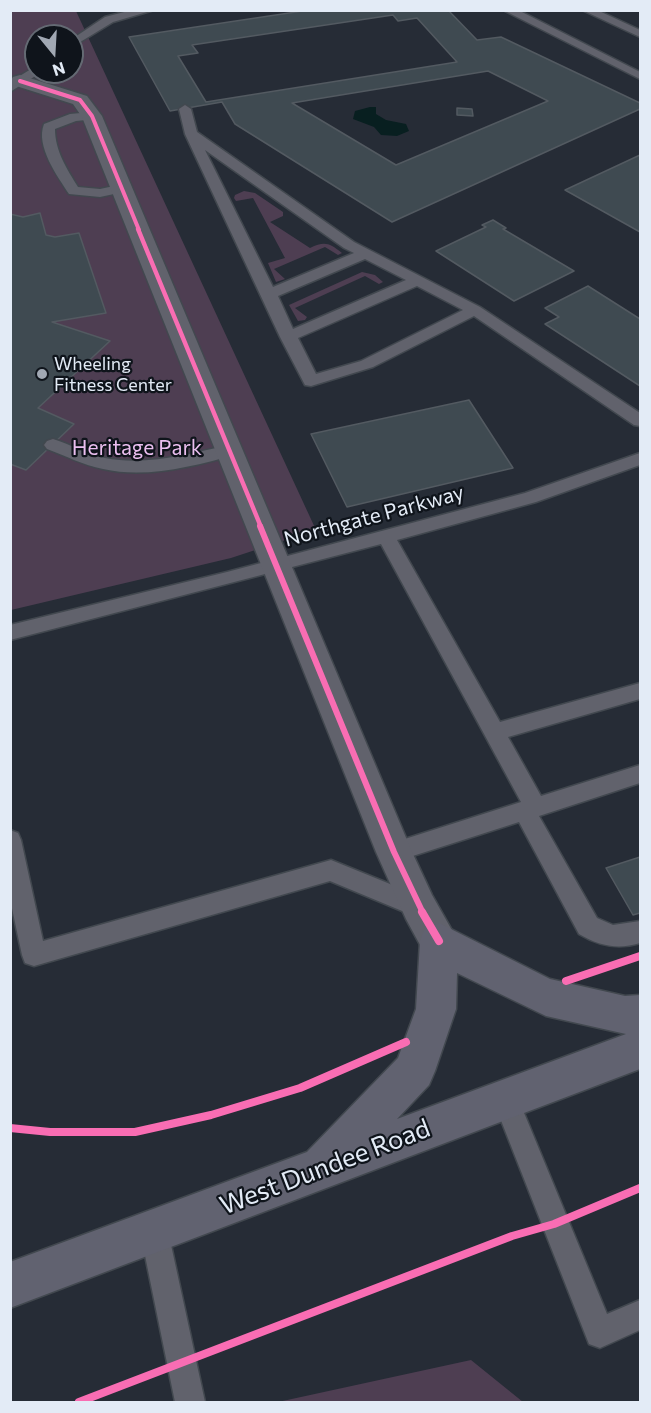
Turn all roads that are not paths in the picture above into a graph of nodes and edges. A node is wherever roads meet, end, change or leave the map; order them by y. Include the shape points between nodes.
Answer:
1 (149, 10) edge
2 (508, 10) edge
3 (587, 10) edge
4 (640, 34) edge
5 (84, 36) edge
6 (640, 76) edge
7 (22, 80) edge
8 (185, 109) dead end
9 (92, 116) junction
10 (191, 134) junction
11 (123, 188) junction
12 (366, 253) junction
13 (419, 280) junction
14 (268, 295) junction
15 (475, 310) junction
16 (288, 337) junction
17 (640, 421) edge
18 (53, 445) dead end
19 (229, 452) junction
20 (640, 459) edge
21 (386, 537) junction
22 (275, 565) junction
23 (10, 633) edge
24 (640, 691) edge
25 (495, 732) junction
26 (640, 774) edge
27 (530, 809) junction
28 (10, 840) edge
29 (394, 852) junction
30 (419, 907) junction
31 (640, 932) edge
32 (439, 942) junction
33 (640, 1014) edge
34 (640, 1049) edge
35 (506, 1100) junction
36 (319, 1169) junction
37 (154, 1231) junction
38 (10, 1285) edge
39 (640, 1315) edge
40 (190, 1402) edge

1 - 5 lane via 109,19
2 - 6 lane
3 - 4 lane
7 - 9 street via 80,100
8 - 10 lane
9 - 11 street
9 - 11 lane via 74,117 49,127 48,136 60,168 74,191 100,193
10 - 12 lane
10 - 14 lane
11 - 19 street
12 - 13 lane
12 - 14 lane
13 - 15 lane
13 - 16 lane
14 - 16 lane
15 - 16 lane via 367,364 311,381
15 - 17 lane
18 - 19 lane via 89,460 127,467 166,465
19 - 22 street
20 - 21 lane, Northgate Parkway via 530,498
21 - 22 lane, Northgate Parkway
21 - 25 lane
22 - 23 lane, Northgate Parkway
22 - 29 street
24 - 25 lane
25 - 27 lane
26 - 27 lane
27 - 29 lane
27 - 31 lane via 588,926 612,936 627,937
28 - 30 lane via 34,955 331,870
29 - 30 street
30 - 32 street
32 - 33 main road via 546,997 625,1015
32 - 36 main road via 436,1010 414,1071
34 - 35 main road, West Dundee Road
35 - 36 main road, West Dundee Road
35 - 39 lane via 600,1333
36 - 37 main road, West Dundee Road
37 - 38 main road, West Dundee Road
37 - 40 lane

